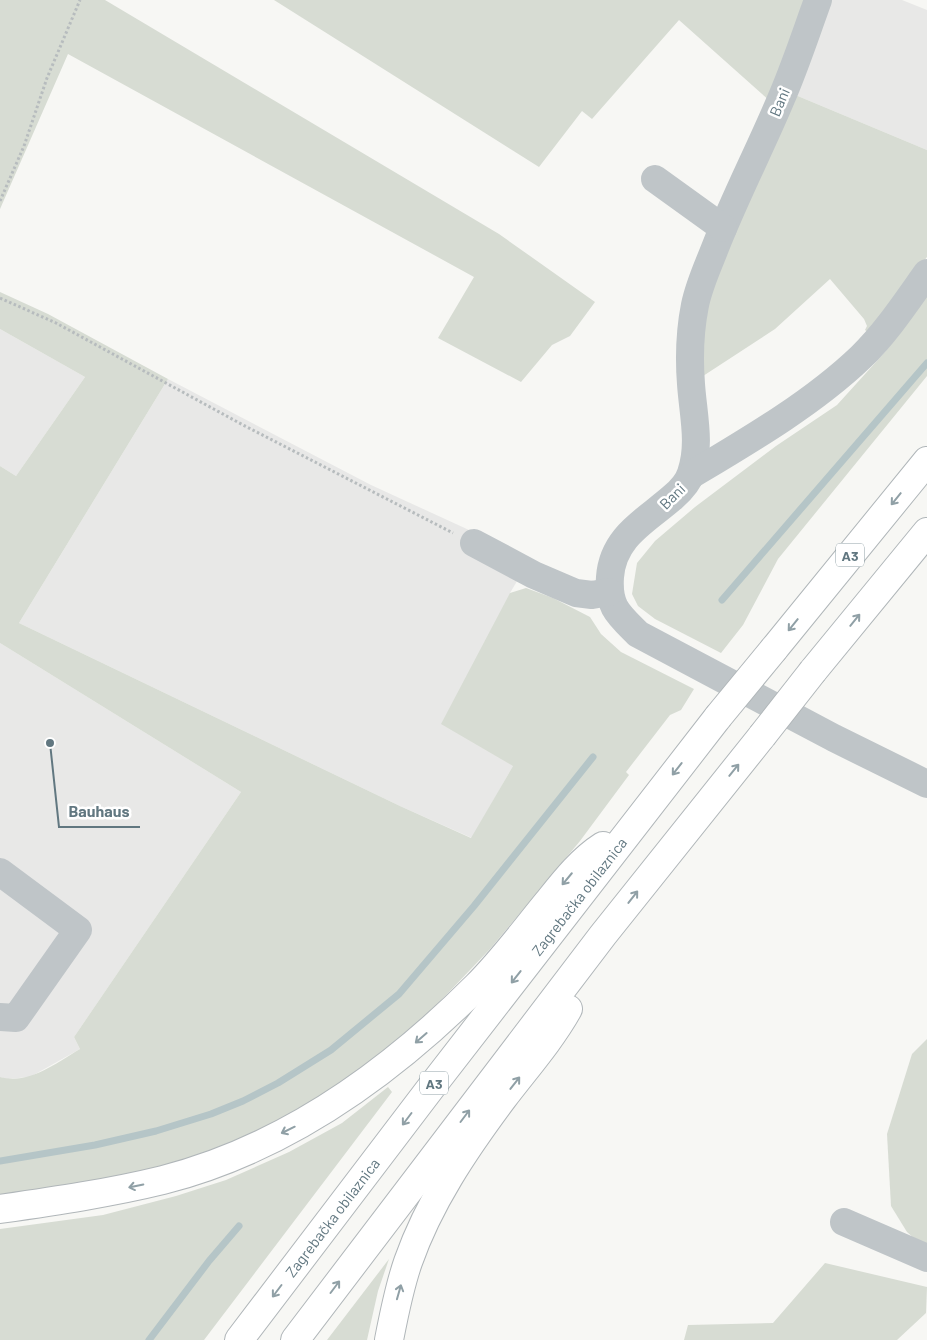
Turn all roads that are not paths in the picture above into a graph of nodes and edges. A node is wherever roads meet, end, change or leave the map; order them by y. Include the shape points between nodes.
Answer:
1 (818, 0) edge
2 (655, 179) dead end
3 (723, 228) junction
4 (927, 273) edge
5 (927, 461) edge
6 (691, 475) junction
7 (927, 532) edge
8 (474, 543) road end
9 (609, 592) junction
10 (927, 784) edge
11 (632, 827) junction
12 (0, 872) edge
13 (603, 935) junction
14 (0, 1017) edge
15 (0, 1209) edge
16 (844, 1222) dead end
17 (927, 1258) edge
18 (239, 1340) edge
19 (295, 1340) edge
20 (389, 1340) edge

1 - 3 street, Bani via 781,99
2 - 3 street
3 - 6 street, Bani via 695,304 691,381 697,448
4 - 6 street via 884,332 827,386
5 -> 11 highway, Zagrebačka obilaznica / A3, bridge
6 - 9 street, Bani via 682,489 630,531 619,545 611,566
13 -> 7 highway, bridge
8 - 9 street via 576,593
9 - 10 street, Bani via 618,614 638,634
11 -> 15 highway via 600,847 570,874 488,975 457,1006 362,1086 298,1125 254,1147 164,1180
11 -> 18 highway, Zagrebačka obilaznica / A3
12 - 14 street via 78,930 16,1018
19 -> 13 highway
20 -> 13 highway via 408,1262 438,1195 464,1152 567,1012
16 - 17 street

